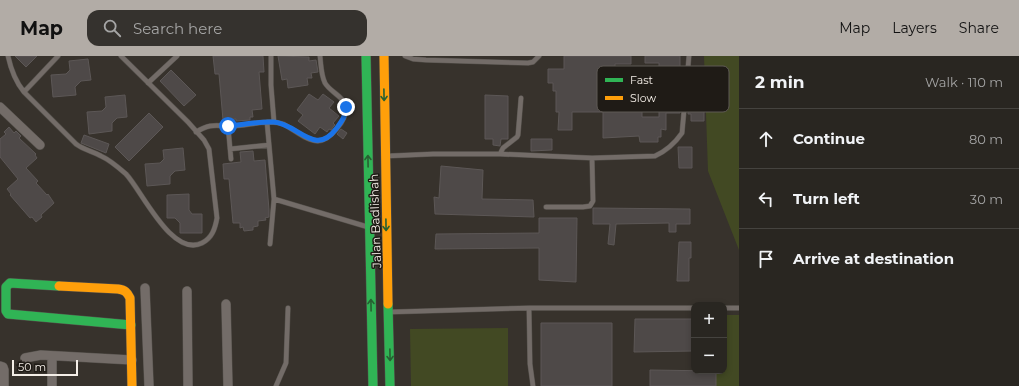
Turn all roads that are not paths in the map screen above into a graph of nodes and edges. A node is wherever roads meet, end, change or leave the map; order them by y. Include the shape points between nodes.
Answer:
1 (8, 56) edge
2 (58, 56) edge
3 (121, 56) edge
4 (177, 56) edge
5 (271, 56) edge
6 (320, 56) edge
7 (366, 56) edge
8 (384, 56) edge
9 (405, 56) edge
10 (539, 56) edge
11 (689, 56) edge
12 (688, 66) edge
13 (148, 83) junction
14 (24, 92) junction
15 (521, 98) dead end
16 (0, 107) edge
17 (684, 112) edge
18 (267, 122) junction
19 (274, 122) junction
20 (228, 126) junction
21 (196, 132) junction
22 (40, 145) dead end
23 (269, 145) junction
24 (230, 149) junction
25 (500, 154) junction
26 (385, 156) junction
27 (592, 158) junction
28 (231, 159) dead end
29 (274, 199) junction
30 (546, 207) dead end
31 (370, 228) junction
32 (270, 244) dead end
33 (145, 288) dead end
34 (187, 291) dead end
35 (226, 304) dead end
36 (288, 308) dead end
37 (529, 308) junction
38 (691, 308) edge
39 (727, 308) edge
40 (739, 308) edge
41 (390, 312) junction
42 (131, 325) junction
43 (52, 356) junction
44 (25, 358) dead end
45 (132, 360) junction
46 (0, 366) edge
47 (4, 386) edge
48 (52, 386) edge
49 (132, 386) edge
50 (149, 386) edge
51 (188, 386) edge
52 (228, 386) edge
53 (276, 386) edge
54 (372, 386) edge
55 (390, 386) edge
56 (533, 386) edge

1 - 14 lane via 14,77
2 - 14 lane
3 - 13 lane
4 - 13 lane
5 - 19 lane
6 - 19 lane via 325,81 345,104 343,119 330,136 320,141
31 -> 7 main road, Jalan Badlishah
8 -> 26 main road, Jalan Badlishah
9 - 10 lane via 413,60 533,62
11 - 12 lane
13 - 21 lane
14 - 21 lane via 76,144 100,155 121,169 169,232 191,246 208,240 217,218 211,156 207,145
15 - 25 lane via 518,135
16 - 22 street
17 - 27 lane via 682,133 663,152 651,157
18 - 19 lane
18 - 20 lane
18 - 23 lane
20 - 21 lane via 208,126
20 - 24 lane
23 - 24 lane
23 - 29 lane
24 - 28 lane
25 - 26 lane
25 - 27 lane
26 -> 41 main road, Jalan Badlishah
27 - 30 lane via 593,201 590,206
29 - 31 lane
29 - 32 lane
54 -> 31 main road, Jalan Badlishah
33 - 50 street
34 - 51 street
35 - 52 street
36 - 53 lane via 286,363
37 - 38 lane
37 - 41 lane
37 - 56 lane
39 - 40 lane
41 -> 55 main road, Jalan Badlishah
42 - 42 main road via 8,314 6,287 10,283 124,290 130,298
42 - 45 main road
43 - 44 street
43 - 45 street
43 - 48 street
45 - 49 main road
46 - 47 street via 4,370

